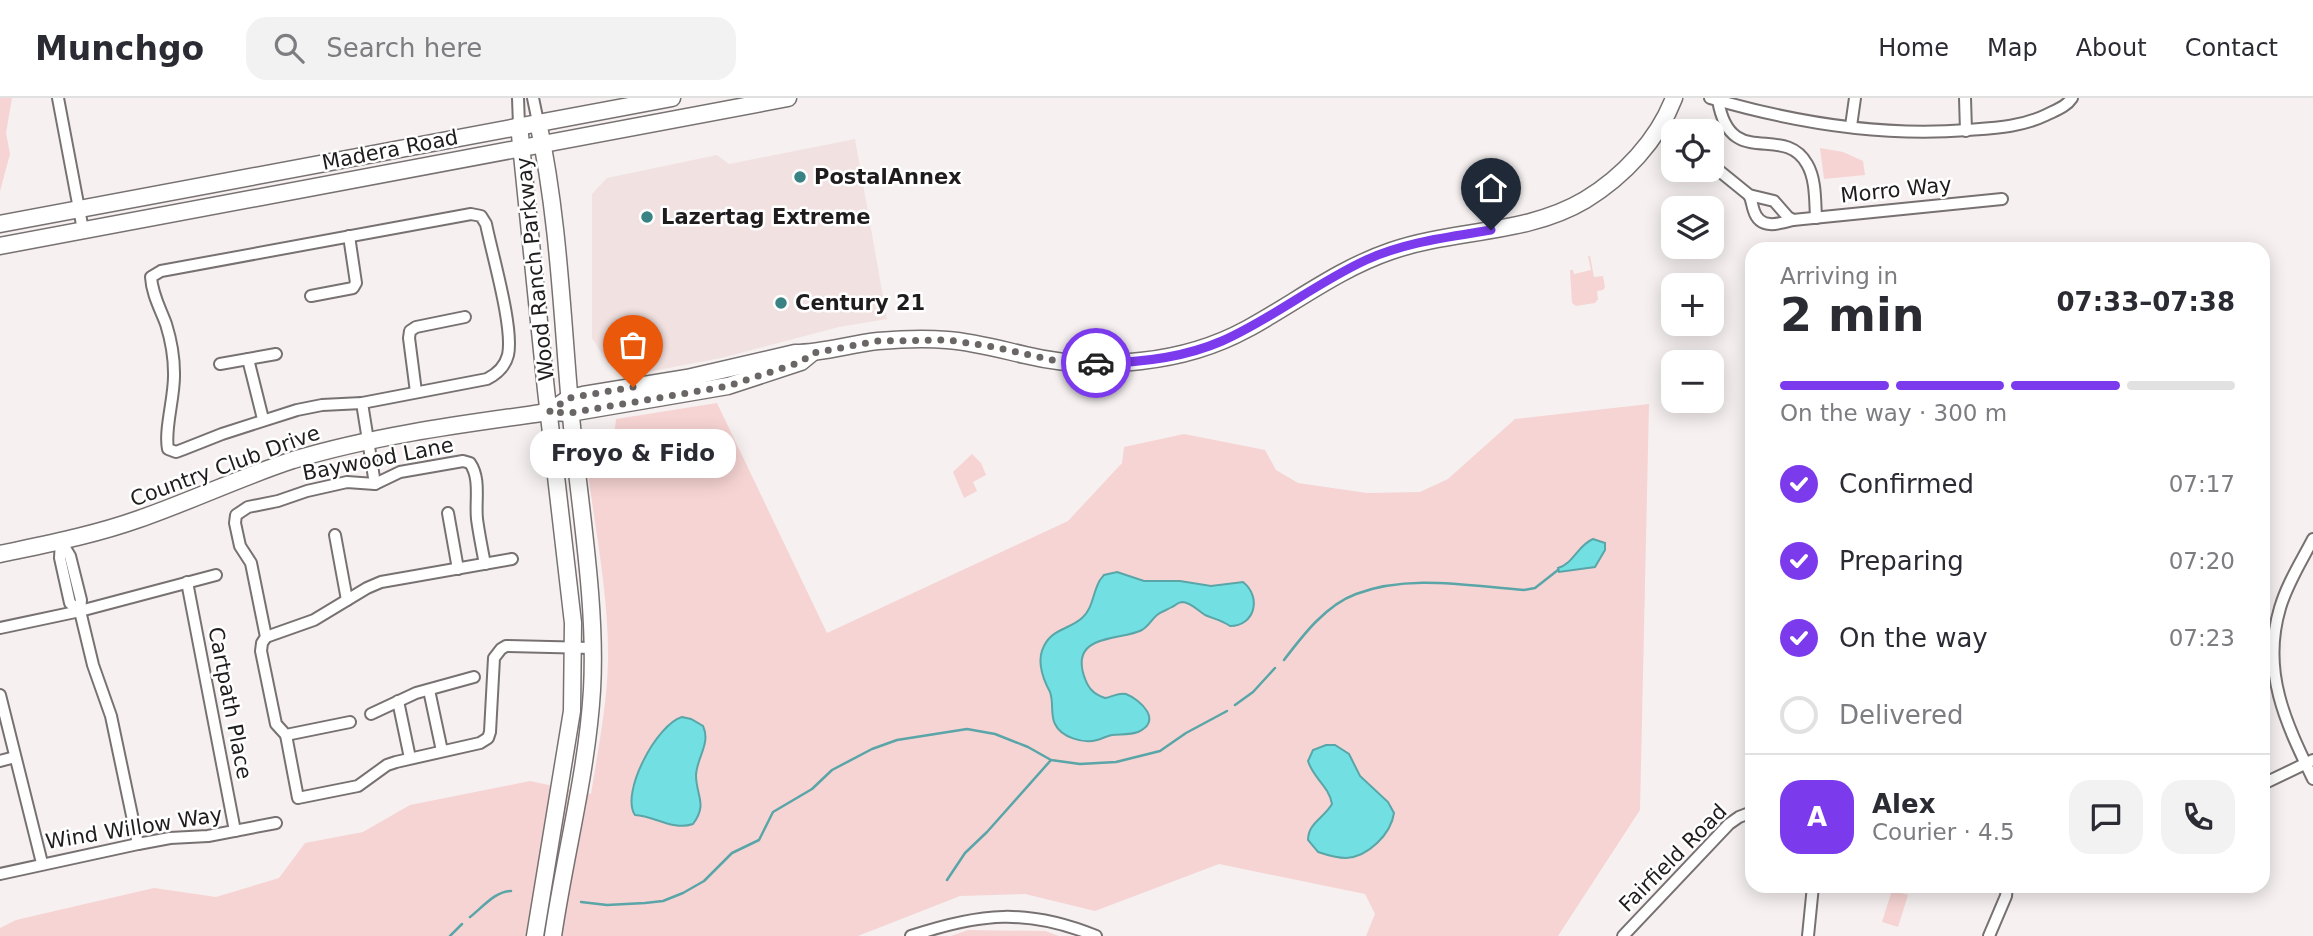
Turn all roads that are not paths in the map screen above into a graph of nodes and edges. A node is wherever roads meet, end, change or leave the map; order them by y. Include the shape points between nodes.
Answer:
1 (58, 98) edge
2 (518, 98) edge
3 (533, 98) edge
4 (672, 98) edge
5 (788, 98) edge
6 (1674, 98) edge
7 (1855, 98) edge
8 (1965, 98) edge
9 (2072, 98) edge
10 (1714, 99) edge
11 (538, 122) junction
12 (519, 125) junction
13 (1852, 126) junction
14 (1966, 131) junction
15 (542, 144) junction
16 (522, 147) junction
17 (1724, 175) edge
18 (1749, 195) junction
19 (2002, 198) dead end
20 (79, 209) junction
21 (1816, 218) junction
22 (1793, 220) junction
23 (0, 224) edge
24 (83, 230) junction
25 (349, 236) junction
26 (0, 246) edge
27 (311, 296) dead end
28 (465, 317) dead end
29 (276, 354) dead end
30 (248, 359) junction
31 (220, 364) dead end
32 (416, 392) junction
33 (362, 403) junction
34 (570, 406) junction
35 (549, 412) junction
36 (264, 419) junction
37 (369, 442) junction
38 (375, 484) junction
39 (448, 513) dead end
40 (335, 535) dead end
41 (2313, 539) edge
42 (61, 541) junction
43 (0, 554) edge
44 (512, 559) dead end
45 (485, 564) junction
46 (458, 569) junction
47 (216, 575) dead end
48 (187, 582) junction
49 (347, 600) junction
50 (80, 611) junction
51 (0, 628) edge
52 (266, 637) junction
53 (573, 648) junction
54 (592, 648) junction
55 (474, 677) dead end
56 (429, 690) junction
57 (0, 695) edge
58 (398, 701) junction
59 (372, 714) dead end
60 (350, 722) dead end
61 (286, 735) junction
62 (442, 751) junction
63 (15, 757) junction
64 (410, 758) junction
65 (0, 761) edge
66 (2309, 762) edge
67 (2313, 779) edge
68 (2270, 781) edge
69 (1745, 816) edge
70 (276, 823) dead end
71 (235, 831) junction
72 (138, 844) junction
73 (42, 863) junction
74 (0, 874) edge
75 (1813, 893) edge
76 (2006, 893) edge
77 (535, 936) edge
78 (553, 936) edge
79 (911, 936) edge
80 (1096, 936) edge
81 (1623, 936) edge
82 (1808, 936) edge
83 (1989, 936) edge

1 - 20 street
2 - 12 street, Wood Ranch Parkway
3 - 11 street, Wood Ranch Parkway
4 - 11 main road, Madera Road
5 - 15 main road, Madera Road
6 - 34 main road, Country Club Drive via 1640,153 1585,200 1540,219 1422,242 1368,259 1248,328 1194,351 1139,361 1081,363 948,340 878,341 813,353 801,362 728,386
7 - 13 street
8 - 14 street
9 - 14 street via 2032,122
10 - 13 street via 1766,113
10 - 21 street via 1723,124 1733,135 1750,143 1783,145 1804,159 1812,179
11 - 12 main road, Madera Road
11 - 15 main road, Wood Ranch Parkway
12 - 16 main road, Wood Ranch Parkway
12 - 20 main road, Madera Road
13 - 14 street via 1909,133
15 - 16 main road, Madera Road
15 - 34 main road, Wood Ranch Parkway via 561,283
16 - 24 main road, Madera Road
16 - 35 main road, Wood Ranch Parkway
17 - 18 street, Morro Way
18 - 22 street, Morro Way via 1774,201
18 - 22 street, Morro Way via 1761,222
19 - 21 street, Morro Way
20 - 23 main road, Madera Road
20 - 24 street
21 - 22 street, Morro Way
24 - 26 main road, Madera Road
25 - 27 street via 353,288
25 - 32 street via 471,214 486,223 507,320 505,364 487,379
25 - 36 street via 161,271 151,277 172,347 169,449 184,450
28 - 32 street via 410,331
29 - 30 street
30 - 31 street
30 - 36 street
32 - 33 street
33 - 36 street via 322,405
33 - 37 street
34 - 35 main road, Country Club Drive
34 - 54 main road, Wood Ranch Parkway
35 - 37 main road, Country Club Drive
35 - 53 main road, Wood Ranch Parkway
37 - 38 street
37 - 42 main road, Country Club Drive via 259,471 137,520
38 - 45 street, Baywood Lane via 400,472 470,463
38 - 52 street, Baywood Lane via 347,481 248,507 236,515 240,547 251,563
39 - 46 street
40 - 49 street
41 - 66 street via 2289,585 2274,637 2277,695 2286,722
42 - 43 main road, Country Club Drive
42 - 50 street via 70,603
44 - 45 street
45 - 46 street
46 - 49 street via 381,582
47 - 48 street
48 - 50 street
48 - 71 street, Cartpath Place
49 - 52 street via 314,620
50 - 51 street
50 - 72 street via 111,716
52 - 61 street via 261,652 276,724
53 - 54 street
53 - 62 street via 501,649 495,658 488,738
53 - 77 main road, Wood Ranch Parkway via 572,711
54 - 78 main road, Wood Ranch Parkway via 588,733
55 - 56 street
56 - 58 street
56 - 62 street
57 - 63 street
58 - 59 street
58 - 64 street
60 - 61 street
61 - 64 street via 298,799 358,786 387,765
62 - 64 street
63 - 65 street
63 - 73 street
66 - 67 street
66 - 68 street
69 - 81 street, Fairfield Road via 1729,824
70 - 71 street, Wind Willow Way
71 - 72 street, Wind Willow Way
72 - 73 street, Wind Willow Way
73 - 74 street, Wind Willow Way
75 - 82 street
76 - 83 street
79 - 80 street via 977,917 999,916 1042,919

